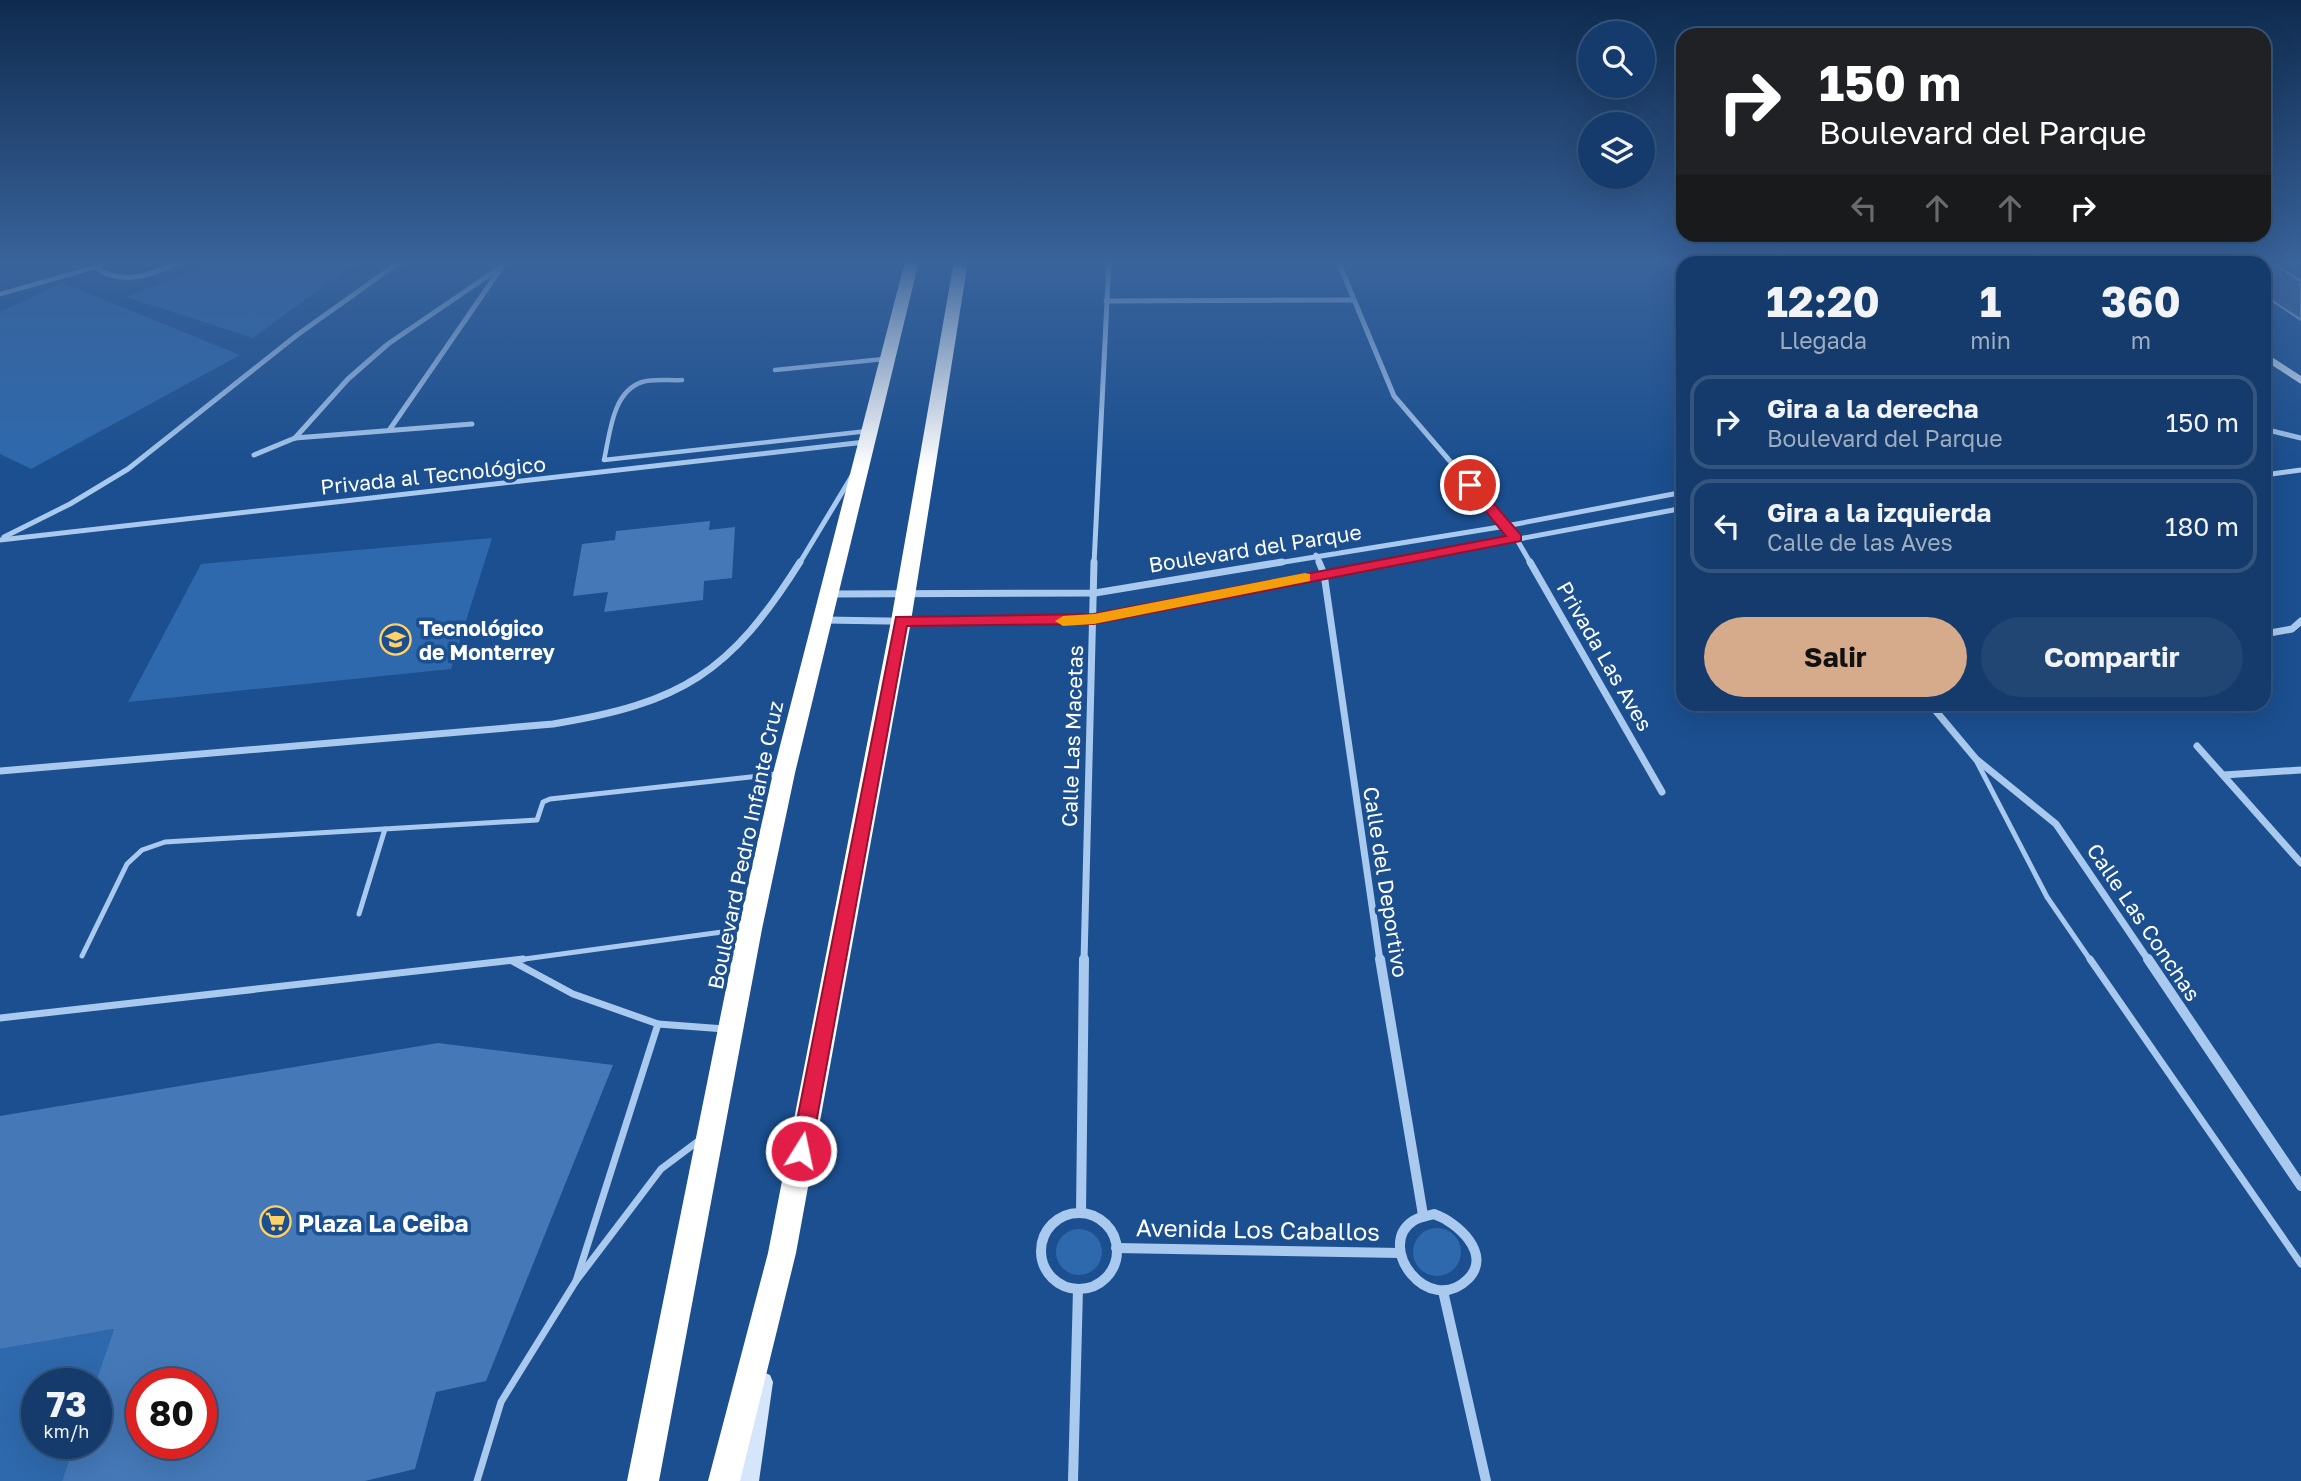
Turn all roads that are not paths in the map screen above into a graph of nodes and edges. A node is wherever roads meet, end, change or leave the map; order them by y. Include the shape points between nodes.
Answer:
1 (305, 330) edge
2 (408, 330) edge
3 (458, 330) edge
4 (896, 330) edge
5 (950, 330) edge
6 (1105, 330) edge
7 (1366, 330) edge
8 (890, 358) junction
9 (2271, 360) edge
10 (775, 370) dead end
11 (682, 380) dead end
12 (2301, 381) edge
13 (472, 424) dead end
14 (390, 429) junction
15 (2271, 431) edge
16 (295, 438) junction
17 (2301, 440) edge
18 (869, 443) junction
19 (254, 455) dead end
20 (2301, 470) edge
21 (2271, 474) edge
22 (1676, 494) edge
23 (1676, 509) edge
24 (1506, 526) junction
25 (1516, 538) junction
26 (0, 539) edge
27 (1316, 555) junction
28 (1324, 574) junction
29 (906, 593) junction
30 (1095, 593) junction
31 (829, 594) junction
32 (1094, 619) junction
33 (821, 620) junction
34 (901, 621) junction
35 (2301, 621) edge
36 (2271, 633) edge
37 (1936, 711) edge
38 (2197, 746) dead end
39 (1976, 760) junction
40 (2301, 770) edge
41 (0, 771) edge
42 (784, 773) junction
43 (2224, 775) junction
44 (1662, 792) dead end
45 (385, 829) junction
46 (2301, 863) edge
47 (359, 914) dead end
48 (750, 929) junction
49 (82, 956) dead end
50 (512, 961) junction
51 (0, 1018) edge
52 (658, 1024) junction
53 (730, 1029) junction
54 (710, 1135) junction
55 (2301, 1186) edge
56 (1080, 1213) junction
57 (1423, 1215) junction
58 (1116, 1248) junction
59 (782, 1253) junction
60 (1400, 1253) junction
61 (2301, 1264) edge
62 (576, 1281) junction
63 (1078, 1289) junction
64 (1443, 1291) junction
65 (477, 1481) edge
66 (641, 1481) edge
67 (724, 1481) edge
68 (748, 1481) edge
69 (1073, 1481) edge
70 (1486, 1481) edge

1 - 26 street via 128,469
2 - 16 street via 348,379
3 - 14 street
4 - 8 highway, Boulevard Pedro Infante Cruz
5 - 29 highway
6 - 30 street, Calle Las Macetas
7 - 24 street, Privada Las Aves via 1394,396
8 - 10 lane
8 - 18 highway, Boulevard Pedro Infante Cruz
9 - 12 street
11 - 18 lane via 642,383 625,393 604,460
13 - 14 street
14 - 16 street
15 - 17 street
16 - 19 street
18 - 26 street, Privada al Tecnológico
18 - 31 highway, Boulevard Pedro Infante Cruz
18 - 41 street via 763,616 737,649 704,677 667,695 623,710 553,724
20 - 21 street
22 - 24 street, Boulevard del Parque
23 - 25 street, Boulevard del Parque
24 - 25 street, Privada Las Aves
24 - 27 street, Boulevard del Parque
25 - 28 street, Boulevard del Parque
25 - 44 street, Privada Las Aves
27 - 28 street, Calle del Deportivo
27 - 30 street, Boulevard del Parque
28 - 32 street, Boulevard del Parque
28 - 57 street, Calle del Deportivo via 1386,1009
29 - 30 street, Boulevard del Parque
29 - 31 street, Boulevard del Parque
29 - 34 highway
30 - 32 street, Calle Las Macetas
31 - 33 highway, Boulevard Pedro Infante Cruz
32 - 34 street, Boulevard del Parque
32 - 56 street, Calle Las Macetas
33 - 34 street, Boulevard del Parque
33 - 42 highway, Boulevard Pedro Infante Cruz
34 - 59 highway
35 - 36 street via 2292,629
37 - 39 street, Calle Las Conchas
38 - 43 street
39 - 55 street, Calle Las Conchas via 2056,824
39 - 61 lane via 2047,897
40 - 43 street
42 - 45 lane via 550,799 543,803 537,820
42 - 48 highway, Boulevard Pedro Infante Cruz
43 - 46 street
45 - 47 lane
45 - 49 lane via 151,846 127,864
48 - 50 lane
48 - 53 highway, Boulevard Pedro Infante Cruz
50 - 51 lane
50 - 52 lane via 573,994
52 - 53 lane
52 - 62 lane
53 - 54 highway, Boulevard Pedro Infante Cruz
54 - 62 lane via 662,1169
54 - 66 highway, Boulevard Pedro Infante Cruz
56 - 58 street via 1107,1224
56 - 63 street via 1060,1219 1050,1228 1041,1251 1048,1274 1066,1288
57 - 60 street via 1404,1228
57 - 64 street via 1456,1222 1475,1252 1475,1264 1464,1283
58 - 60 street, Avenida Los Caballos
58 - 63 street via 1109,1273 1090,1287
59 - 67 highway
59 - 68 street
60 - 64 street via 1410,1275
62 - 65 lane via 501,1402
63 - 69 street
64 - 70 street

